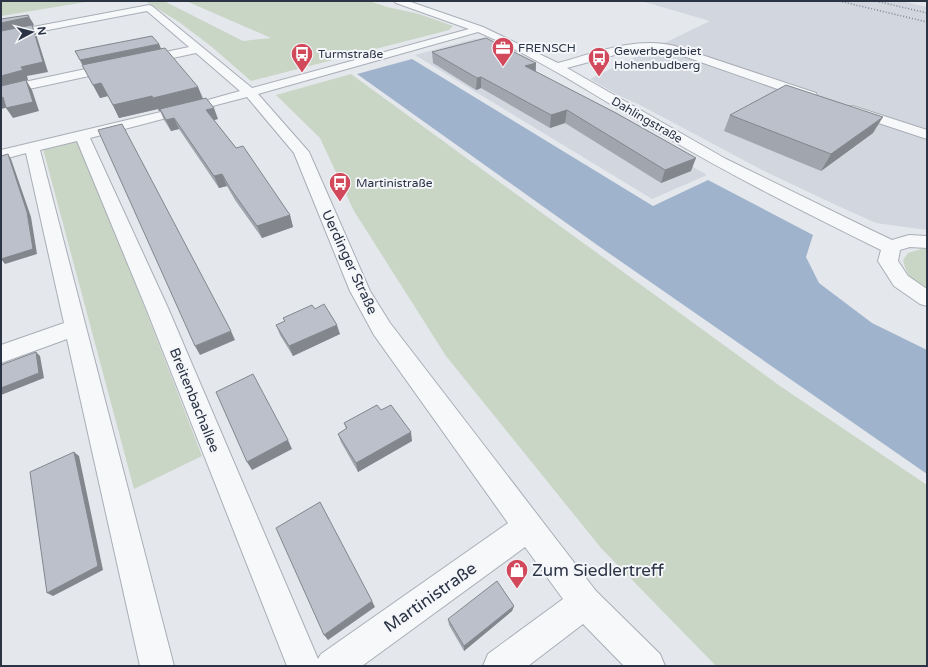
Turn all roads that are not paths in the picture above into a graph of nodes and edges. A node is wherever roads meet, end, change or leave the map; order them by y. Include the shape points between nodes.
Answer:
1 (399, 1) edge
2 (479, 29) junction
3 (1, 36) edge
4 (198, 49) junction
5 (557, 67) junction
6 (1, 91) edge
7 (249, 92) junction
8 (822, 99) edge
9 (844, 107) edge
10 (927, 134) edge
11 (82, 136) junction
12 (32, 147) junction
13 (1, 155) edge
14 (927, 242) edge
15 (891, 247) junction
16 (927, 299) edge
17 (76, 327) junction
18 (1, 354) edge
19 (528, 527) junction
20 (585, 602) junction
21 (157, 666) edge
22 (304, 666) edge
23 (333, 666) edge
24 (500, 666) edge
25 (648, 666) edge

1 - 2 street, Dahlingstraße
2 - 5 street, Dahlingstraße
2 - 7 street
3 - 4 street, Uerdinger Straße via 149,8
4 - 6 street
4 - 7 street, Uerdinger Straße
5 - 8 street via 633,46 651,45 671,48
5 - 15 street, Dahlingstraße via 665,131
7 - 11 street
7 - 19 street, Uerdinger Straße via 301,152 360,291 382,329
9 - 10 street
11 - 12 street
11 - 22 street, Breitenbachallee via 157,308
12 - 13 street
12 - 17 street
14 - 15 street via 909,241
15 - 16 street via 888,261 901,282
17 - 18 street
17 - 21 street
19 - 20 street, Uerdinger Straße
19 - 23 street, Martinistraße
20 - 24 street
20 - 25 street, Uerdinger Straße

